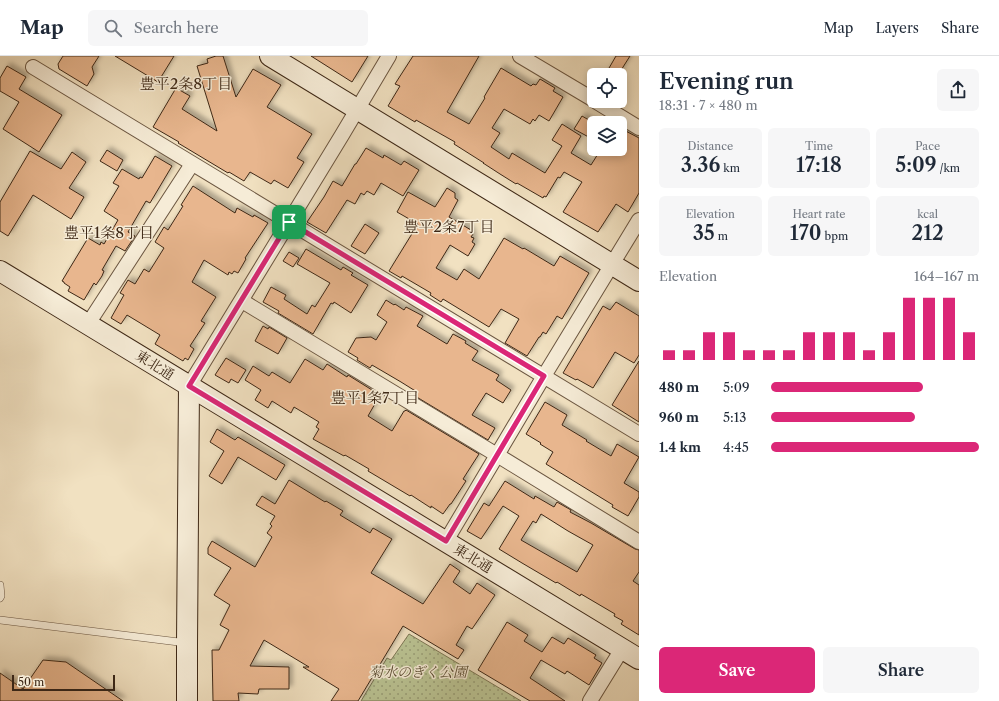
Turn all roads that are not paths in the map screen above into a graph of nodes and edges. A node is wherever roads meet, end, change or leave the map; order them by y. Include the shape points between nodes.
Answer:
1 (270, 56) edge
2 (389, 56) edge
3 (520, 56) edge
4 (33, 67) dead end
5 (587, 97) edge
6 (606, 108) edge
7 (357, 109) junction
8 (639, 128) edge
9 (192, 164) junction
10 (639, 220) edge
11 (289, 222) junction
12 (612, 264) junction
13 (0, 271) edge
14 (639, 281) edge
15 (242, 301) junction
16 (88, 324) junction
17 (544, 376) junction
18 (189, 386) junction
19 (639, 434) edge
20 (497, 455) junction
21 (446, 541) junction
22 (639, 542) edge
23 (0, 585) edge
24 (0, 598) edge
25 (0, 620) edge
26 (187, 643) junction
27 (622, 649) junction
28 (639, 659) edge
29 (187, 701) edge
30 (590, 701) edge

1 - 7 street
2 - 7 street
3 - 5 street
4 - 9 street
6 - 8 street
7 - 11 street
7 - 12 street
9 - 11 street
9 - 16 street
10 - 12 street
11 - 15 street
11 - 17 street
12 - 14 street
12 - 17 street
13 - 16 street, 東北通
15 - 18 street
15 - 20 street
16 - 18 street, 東北通
17 - 19 street
17 - 20 street
18 - 21 street, 東北通
18 - 26 street
20 - 21 street
20 - 22 street
21 - 27 street, 東北通
23 - 24 lane
25 - 26 lane
26 - 29 street
27 - 28 street, 東北通
27 - 30 street

